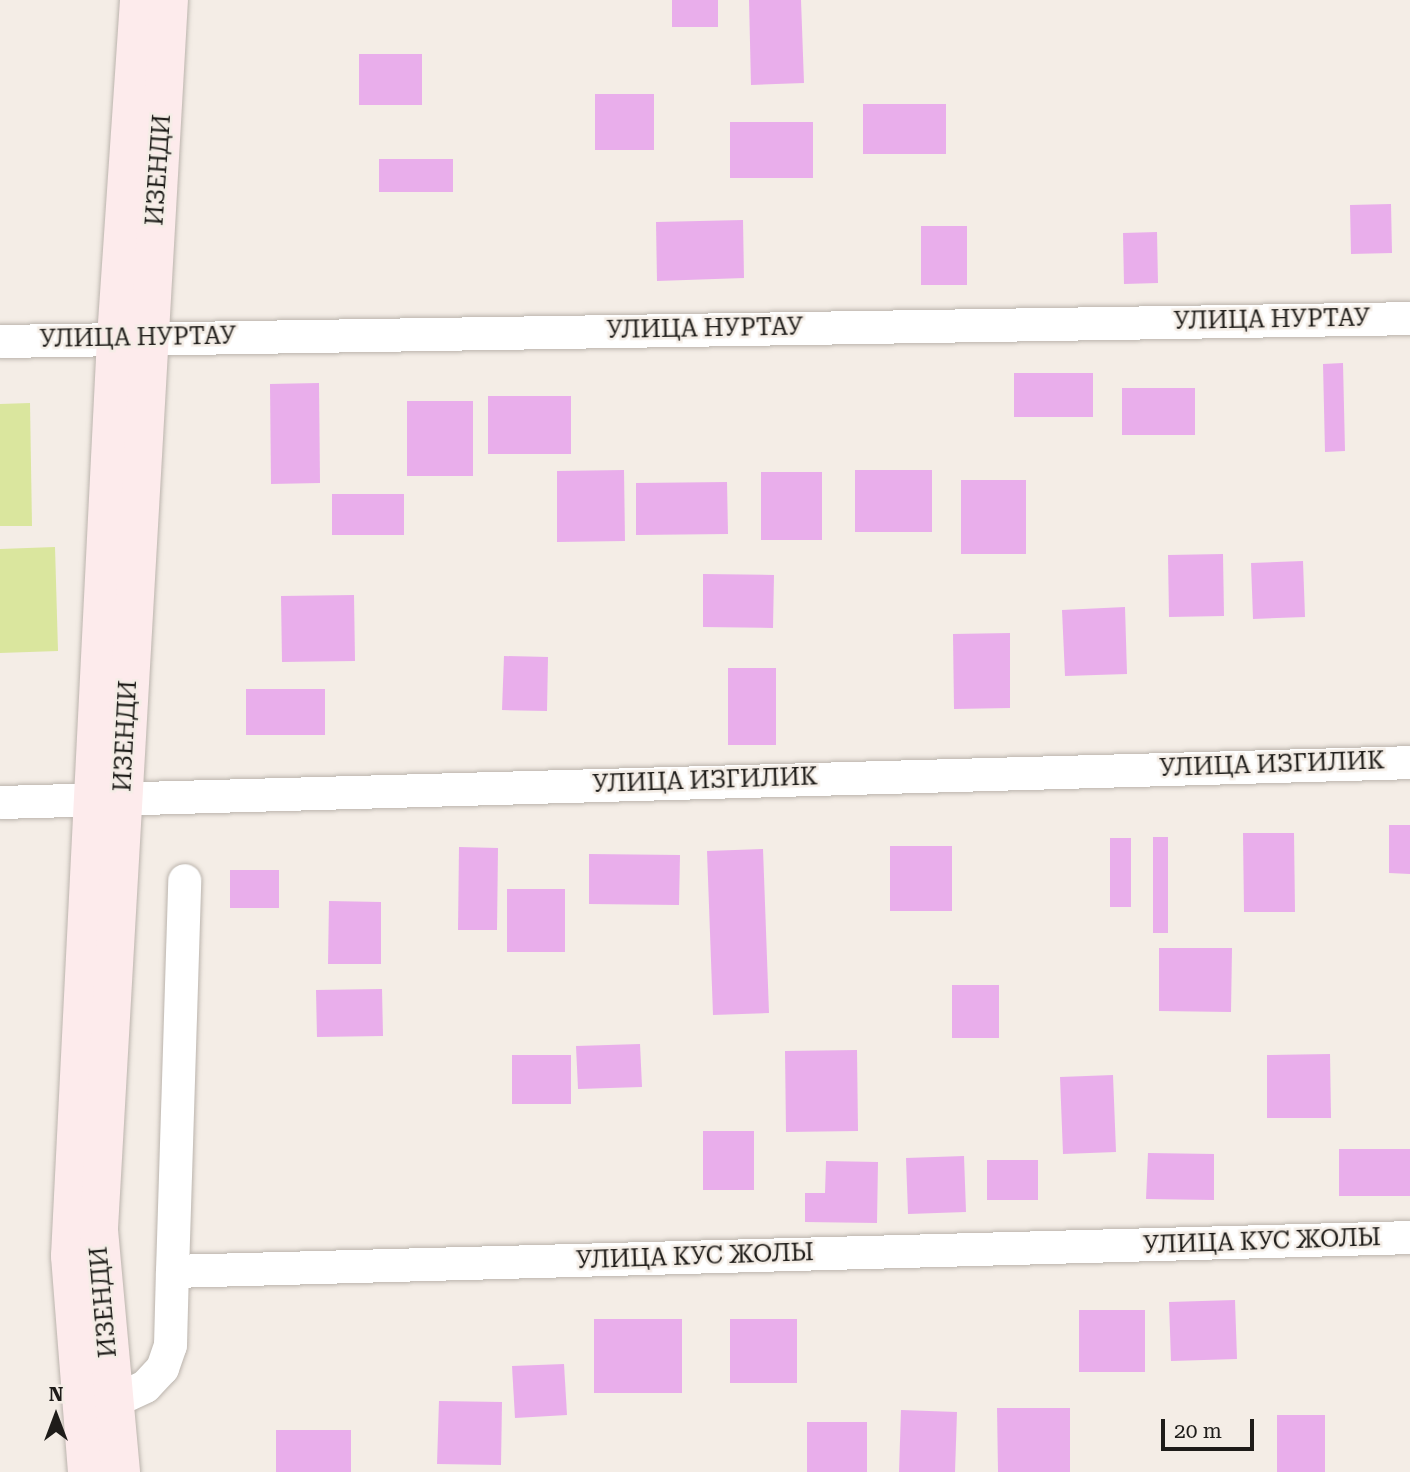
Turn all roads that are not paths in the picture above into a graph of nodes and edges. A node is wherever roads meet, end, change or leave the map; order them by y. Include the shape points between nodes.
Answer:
1 (139, 0) edge
2 (169, 0) edge
3 (1410, 318) edge
4 (132, 338) junction
5 (0, 341) edge
6 (1410, 762) edge
7 (108, 798) junction
8 (0, 802) edge
9 (184, 880) dead end
10 (1410, 1237) edge
11 (172, 1271) junction
12 (96, 1404) junction
13 (87, 1472) edge
14 (121, 1472) edge

1 - 4 street, ИЗЕНДИ
2 - 4 street, ИЗЕНДИ
3 - 4 street, УЛИЦА НУРТАУ
4 - 5 street, УЛИЦА НУРТАУ
4 - 7 street, ИЗЕНДИ
6 - 7 street, УЛИЦА ИЗГИЛИК
7 - 8 street, УЛИЦА ИЗГИЛИК
7 - 12 street, ИЗЕНДИ via 70,1256
9 - 11 street
10 - 11 street, УЛИЦА КУС ЖОЛЫ
11 - 12 street via 170,1345 162,1368 145,1386
12 - 13 street, ИЗЕНДИ
12 - 14 street, ИЗЕНДИ

